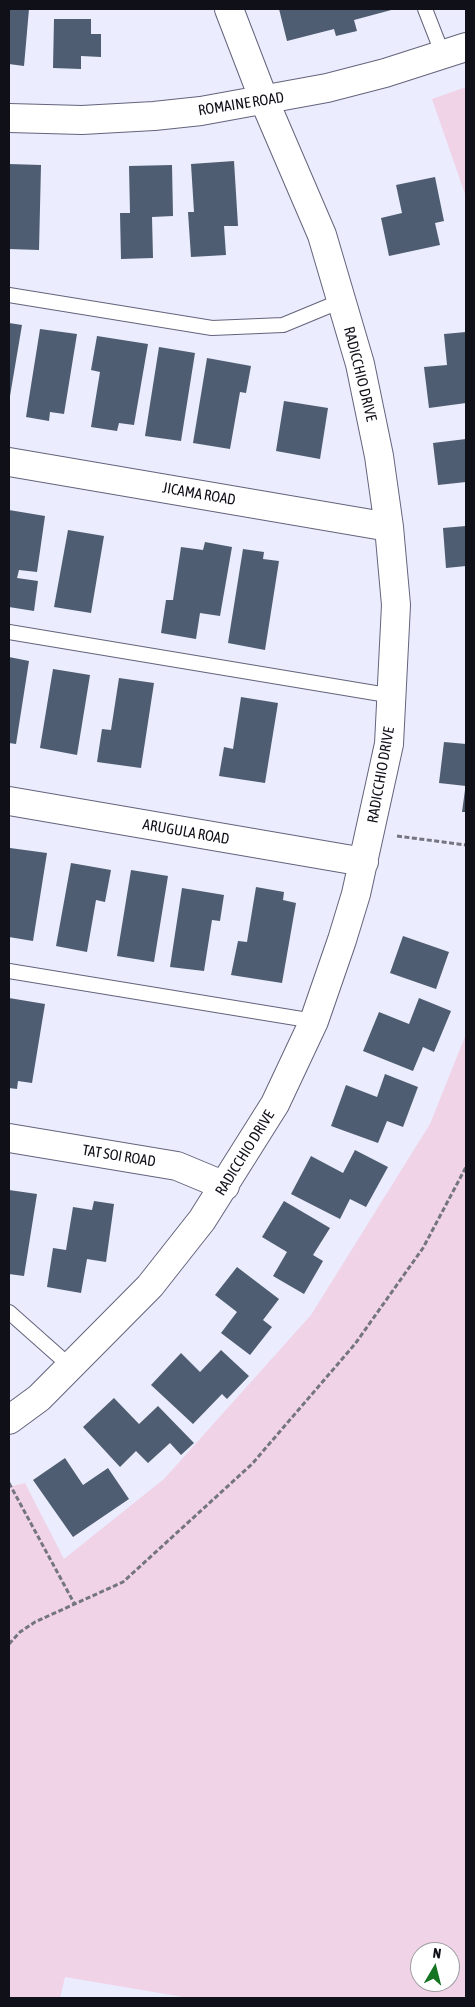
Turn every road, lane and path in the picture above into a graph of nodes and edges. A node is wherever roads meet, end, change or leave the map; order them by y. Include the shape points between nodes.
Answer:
1 (229, 9) edge
2 (425, 9) edge
3 (455, 51) edge
4 (264, 100) junction
5 (9, 118) edge
6 (9, 296) edge
7 (341, 301) junction
8 (9, 462) edge
9 (389, 527) junction
10 (9, 632) edge
11 (393, 696) junction
12 (9, 801) edge
13 (405, 838) dead end
14 (466, 845) edge
15 (364, 862) junction
16 (9, 971) edge
17 (314, 1021) junction
18 (9, 1138) edge
19 (466, 1167) edge
20 (225, 1186) junction
21 (9, 1312) edge
22 (71, 1367) junction
23 (9, 1420) edge
24 (9, 1483) edge
25 (74, 1603) junction
26 (9, 1644) edge

1 - 4 street, RADICCHIO DRIVE
2 - 3 lane
3 - 4 street, ROMAINE ROAD via 327,88
4 - 5 street, ROMAINE ROAD via 154,116 82,120
4 - 7 street, RADICCHIO DRIVE via 322,236
6 - 7 lane via 212,328 282,325
7 - 9 street, RADICCHIO DRIVE via 360,364 379,456
8 - 9 street, JICAMA ROAD
9 - 11 street, RADICCHIO DRIVE via 396,605
10 - 11 lane
11 - 15 street, RADICCHIO DRIVE via 389,744
12 - 15 street, ARUGULA ROAD
13 - 14 path
15 - 17 street, RADICCHIO DRIVE
16 - 17 lane
17 - 20 street, RADICCHIO DRIVE via 275,1104
18 - 20 street, TAT SOI ROAD via 177,1166
19 - 25 path via 423,1248 355,1344 252,1464 123,1582
20 - 22 street, RADICCHIO DRIVE via 150,1286
21 - 22 lane
22 - 23 street, RADICCHIO DRIVE via 39,1398
24 - 25 path
25 - 26 path via 20,1632

